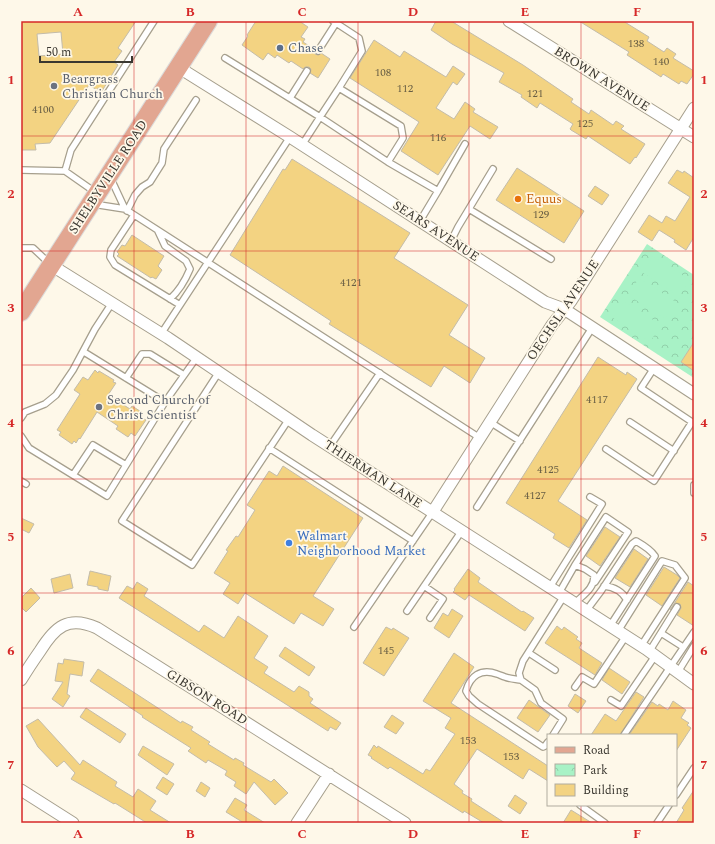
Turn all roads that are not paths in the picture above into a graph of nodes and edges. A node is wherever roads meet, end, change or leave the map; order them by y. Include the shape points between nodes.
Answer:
1 (154, 21) edge
2 (208, 21) edge
3 (509, 21) edge
4 (334, 22) edge
5 (318, 51) dead end
6 (225, 58) dead end
7 (178, 67) junction
8 (307, 71) dead end
9 (339, 88) junction
10 (290, 98) junction
11 (196, 100) dead end
12 (694, 108) edge
13 (320, 117) junction
14 (681, 129) junction
15 (290, 137) junction
16 (694, 137) edge
17 (466, 144) dead end
18 (302, 145) junction
19 (388, 162) junction
20 (493, 169) dead end
21 (21, 170) edge
22 (65, 171) junction
23 (110, 175) junction
24 (438, 191) junction
25 (94, 199) junction
26 (469, 208) junction
27 (126, 210) junction
28 (134, 215) junction
29 (420, 221) junction
30 (158, 230) junction
31 (451, 241) junction
32 (21, 248) edge
33 (551, 259) dead end
34 (208, 263) junction
35 (51, 265) junction
36 (170, 299) junction
37 (112, 303) junction
38 (180, 305) junction
39 (22, 308) edge
40 (564, 310) junction
41 (592, 328) junction
42 (161, 334) junction
43 (84, 352) junction
44 (197, 357) junction
45 (654, 368) junction
46 (219, 372) junction
47 (380, 373) junction
48 (184, 376) junction
49 (126, 378) junction
50 (694, 394) edge
51 (165, 402) junction
52 (21, 418) edge
53 (289, 419) junction
54 (490, 422) junction
55 (630, 422) dead end
56 (21, 436) edge
57 (480, 438) junction
58 (520, 441) junction
59 (330, 446) junction
60 (269, 448) junction
61 (606, 449) dead end
62 (674, 451) junction
63 (126, 465) junction
64 (73, 475) junction
65 (694, 485) edge
66 (694, 493) edge
67 (590, 497) dead end
68 (477, 507) dead end
69 (432, 513) junction
70 (461, 532) junction
71 (413, 541) junction
72 (575, 565) junction
73 (594, 582) junction
74 (424, 586) junction
75 (604, 586) junction
76 (558, 592) junction
77 (627, 600) junction
78 (575, 603) junction
79 (677, 607) dead end
80 (406, 611) dead end
81 (586, 611) junction
82 (430, 618) dead end
83 (354, 627) dead end
84 (618, 631) junction
85 (694, 632) edge
86 (661, 633) junction
87 (694, 646) edge
88 (684, 647) junction
89 (649, 652) junction
90 (529, 653) junction
91 (555, 670) dead end
92 (674, 670) junction
93 (21, 680) edge
94 (521, 680) junction
95 (694, 684) edge
96 (575, 687) dead end
97 (611, 700) dead end
98 (554, 734) edge
99 (625, 734) edge
100 (547, 743) edge
101 (694, 768) edge
102 (329, 774) junction
103 (21, 790) edge
104 (677, 794) edge
105 (581, 806) edge
106 (668, 806) edge
107 (74, 823) edge
108 (297, 823) edge
109 (405, 823) edge
110 (605, 823) edge
111 (657, 823) edge

1 - 22 lane via 71,150
2 - 7 main road, SHELBYVILLE ROAD
3 - 14 street, BROWN AVENUE
4 - 5 lane
4 - 9 lane via 359,38 362,51
6 - 10 lane
7 - 15 street, SEARS AVENUE
7 - 23 main road, SHELBYVILLE ROAD
8 - 10 lane
9 - 13 lane
9 - 19 lane via 401,126 403,138
10 - 13 lane
11 - 27 lane via 164,149 162,163 150,182 134,195
12 - 14 street, OECHSLI AVENUE
13 - 18 lane
13 - 19 lane
14 - 16 street, BROWN AVENUE
14 - 40 street, OECHSLI AVENUE
15 - 18 street, SEARS AVENUE
15 - 34 lane
17 - 24 lane
18 - 29 street, SEARS AVENUE
19 - 24 lane
20 - 26 lane
21 - 22 lane
22 - 25 lane
23 - 25 main road, SHELBYVILLE ROAD
23 - 27 lane
24 - 29 lane
25 - 27 lane
25 - 35 main road, SHELBYVILLE ROAD
26 - 31 lane
26 - 33 lane
27 - 28 lane
28 - 30 lane
28 - 36 lane via 111,250 110,258 115,265
29 - 31 street, SEARS AVENUE
30 - 34 lane
30 - 36 lane via 165,246 186,261 190,269 178,292
31 - 40 street, SEARS AVENUE via 545,302
32 - 35 lane via 33,248
34 - 38 lane
34 - 47 lane
35 - 37 street, THIERMAN LANE
35 - 39 main road, SHELBYVILLE ROAD
36 - 38 lane
37 - 42 street, THIERMAN LANE
37 - 43 lane
38 - 42 lane
40 - 41 street, SEARS AVENUE
40 - 54 street, OECHSLI AVENUE
41 - 45 street, SEARS AVENUE
41 - 58 lane
42 - 44 street, THIERMAN LANE
43 - 49 lane
43 - 52 lane via 56,395 44,404 25,412
44 - 46 street, THIERMAN LANE
44 - 48 lane
45 - 50 street, SEARS AVENUE
45 - 62 lane via 640,388 692,422
46 - 53 street, THIERMAN LANE
46 - 60 lane via 122,521 192,565
47 - 57 lane
47 - 59 lane
48 - 49 lane via 150,354 142,354
48 - 51 lane
49 - 51 lane
51 - 63 lane
53 - 59 street, THIERMAN LANE
53 - 60 lane
54 - 57 street, OECHSLI AVENUE
54 - 58 lane
55 - 62 lane
56 - 64 lane via 29,448
57 - 69 street, OECHSLI AVENUE
58 - 68 lane
59 - 69 street, THIERMAN LANE
60 - 71 lane
61 - 62 lane via 654,481
63 - 64 lane via 93,445
63 - 64 lane via 107,496
65 - 66 lane
67 - 76 lane via 602,504
69 - 70 street, THIERMAN LANE
69 - 71 lane
70 - 74 lane
70 - 76 street, THIERMAN LANE
71 - 83 lane
72 - 73 lane via 585,568 594,576
72 - 73 lane via 606,517 628,532
72 - 76 lane
73 - 78 lane
74 - 80 lane
74 - 82 lane via 443,599
75 - 77 lane via 624,594
75 - 77 lane via 632,544 636,541 641,544 655,556
75 - 81 lane
76 - 78 street, THIERMAN LANE
76 - 90 lane
77 - 84 lane
78 - 81 street, THIERMAN LANE
79 - 86 lane
81 - 84 street, THIERMAN LANE
84 - 89 street, THIERMAN LANE
84 - 89 lane via 662,560 675,565 685,578
84 - 96 lane via 594,684 582,677
85 - 88 lane
86 - 88 lane
86 - 89 lane
87 - 92 lane
88 - 92 lane
89 - 92 street, THIERMAN LANE
89 - 97 lane via 621,706
90 - 91 lane
90 - 94 lane via 519,673
92 - 95 street, THIERMAN LANE
92 - 99 lane
93 - 102 street, GIBSON ROAD via 49,636 58,628 76,622 89,624
94 - 98 lane via 535,690 542,703 563,719
94 - 100 lane via 480,672 468,684 466,691 478,704 543,747
101 - 104 lane
102 - 108 street
102 - 109 street, GIBSON ROAD
103 - 107 street
105 - 110 lane
106 - 111 lane

